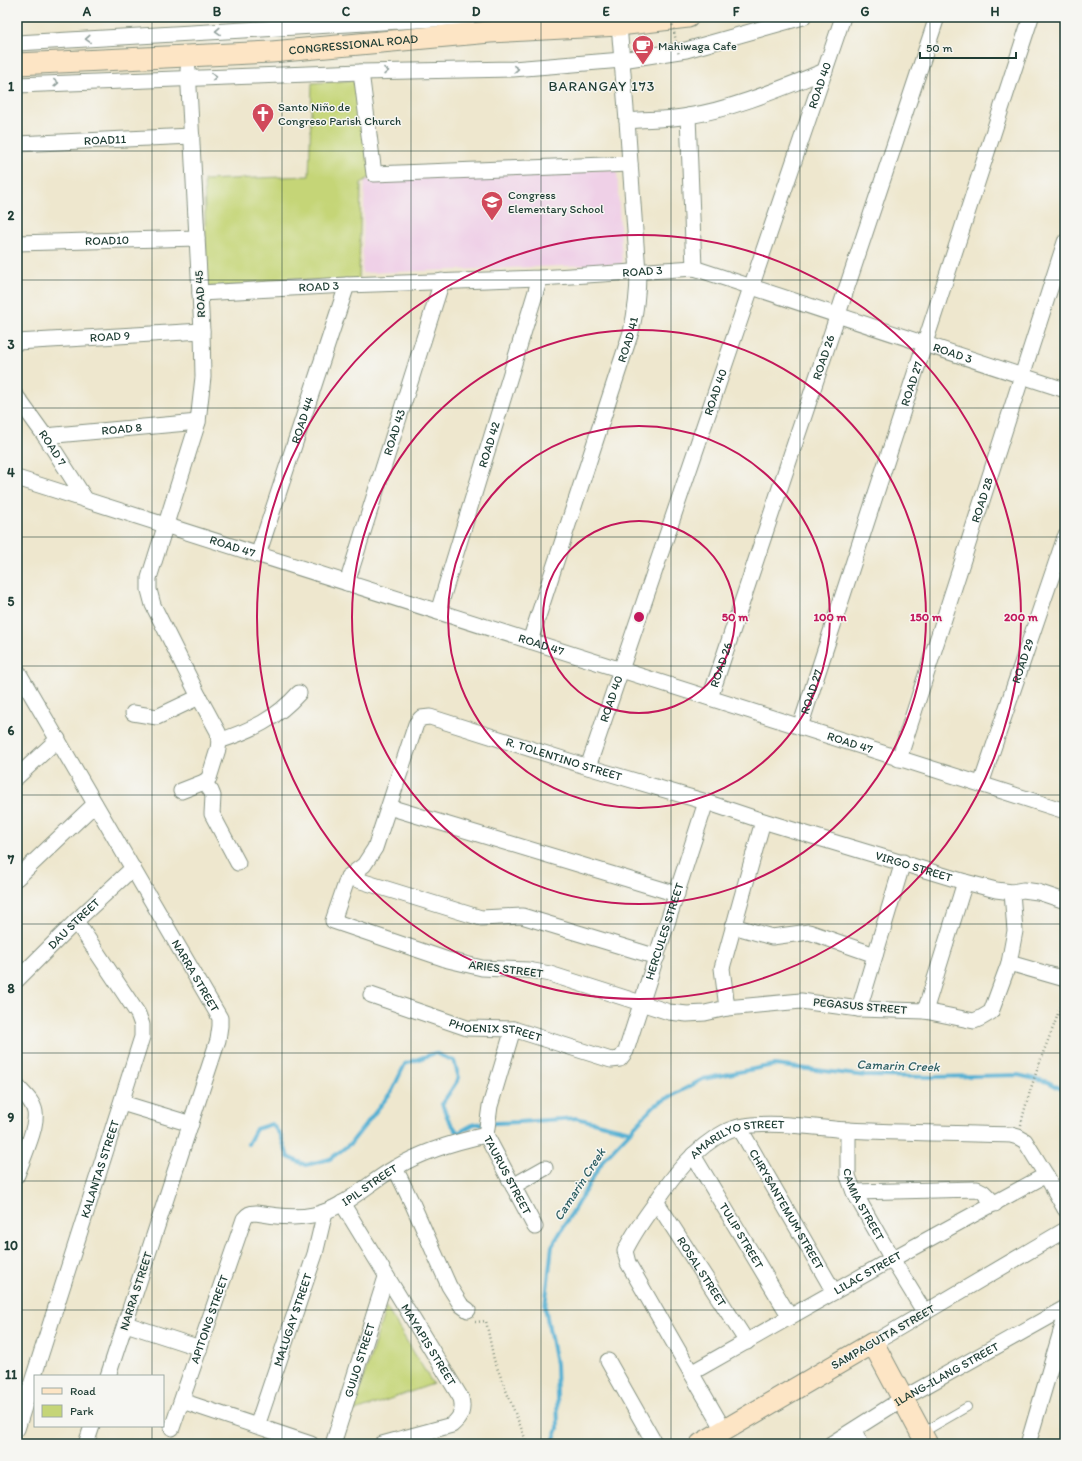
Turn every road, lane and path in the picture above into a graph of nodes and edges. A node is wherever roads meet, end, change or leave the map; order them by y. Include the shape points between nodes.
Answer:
1 (469, 17) edge
2 (671, 17) edge
3 (688, 17) edge
4 (804, 17) edge
5 (843, 17) edge
6 (937, 17) edge
7 (1030, 17) edge
8 (621, 21) edge
9 (256, 23) edge
10 (497, 24) edge
11 (17, 43) edge
12 (258, 52) junction
13 (679, 56) dead end
14 (188, 57) junction
15 (622, 60) junction
16 (17, 64) edge
17 (825, 71) junction
18 (361, 72) junction
19 (189, 78) junction
20 (17, 85) edge
21 (688, 116) junction
22 (628, 121) junction
23 (192, 136) junction
24 (17, 144) edge
25 (630, 164) junction
26 (197, 238) junction
27 (1065, 242) edge
28 (17, 243) edge
29 (694, 268) junction
30 (638, 272) junction
31 (540, 278) junction
32 (442, 281) junction
33 (347, 285) junction
34 (751, 287) junction
35 (200, 293) junction
36 (837, 316) junction
37 (202, 331) junction
38 (17, 342) edge
39 (924, 344) junction
40 (1022, 377) junction
41 (1065, 390) edge
42 (17, 397) edge
43 (198, 422) junction
44 (45, 436) junction
45 (17, 478) edge
46 (86, 500) junction
47 (165, 525) junction
48 (1065, 537) edge
49 (258, 555) junction
50 (347, 583) junction
51 (438, 612) junction
52 (530, 641) junction
53 (17, 670) edge
54 (621, 670) junction
55 (299, 693) dead end
56 (198, 697) junction
57 (710, 698) junction
58 (133, 713) dead end
59 (800, 727) junction
60 (58, 740) junction
61 (219, 741) junction
62 (899, 759) junction
63 (588, 767) junction
64 (17, 777) edge
65 (204, 782) junction
66 (981, 784) junction
67 (180, 791) dead end
68 (706, 802) junction
69 (95, 804) junction
70 (389, 807) junction
71 (1065, 811) edge
72 (763, 822) junction
73 (903, 862) junction
74 (238, 864) dead end
75 (133, 868) junction
76 (348, 877) junction
77 (17, 878) edge
78 (965, 882) junction
79 (1012, 892) junction
80 (677, 894) junction
81 (1065, 901) edge
82 (76, 921) junction
83 (733, 926) junction
84 (875, 955) junction
85 (657, 957) junction
86 (1009, 963) junction
87 (17, 980) edge
88 (1065, 980) edge
89 (1065, 986) edge
90 (371, 996) dead end
91 (642, 1004) junction
92 (727, 1008) junction
93 (859, 1009) junction
94 (925, 1011) junction
95 (513, 1029) junction
96 (620, 1059) joint
97 (17, 1086) edge
98 (122, 1103) junction
99 (1024, 1110) dead end
100 (191, 1124) junction
101 (739, 1127) junction
102 (848, 1130) junction
103 (486, 1135) junction
104 (693, 1155) junction
105 (394, 1168) junction
106 (545, 1168) dead end
107 (17, 1175) edge
108 (1046, 1175) junction
109 (513, 1186) junction
110 (854, 1192) junction
111 (656, 1201) junction
112 (342, 1203) junction
113 (995, 1204) junction
114 (1065, 1209) edge
115 (325, 1212) junction
116 (250, 1213) joint
117 (535, 1227) dead end
118 (1065, 1230) edge
119 (892, 1260) junction
120 (386, 1277) junction
121 (834, 1292) junction
122 (1065, 1308) edge
123 (468, 1310) joint
124 (925, 1313) junction
125 (790, 1317) junction
126 (1065, 1318) edge
127 (126, 1324) junction
128 (747, 1342) junction
129 (873, 1344) junction
130 (200, 1348) junction
131 (608, 1361) dead end
132 (691, 1373) junction
133 (34, 1375) edge
134 (108, 1375) edge
135 (34, 1376) edge
136 (902, 1399) junction
137 (182, 1401) junction
138 (967, 1407) dead end
139 (257, 1426) junction
140 (92, 1427) edge
141 (172, 1428) dead end
142 (17, 1429) edge
143 (724, 1430) junction
144 (854, 1431) junction
145 (924, 1439) edge
146 (527, 1443) edge
147 (86, 1444) edge
148 (311, 1444) edge
149 (333, 1444) edge
150 (382, 1444) edge
151 (655, 1444) edge
152 (701, 1444) edge
153 (831, 1444) edge
154 (861, 1444) edge
155 (1028, 1444) edge

1 - 9 street
2 - 13 path, bridge
3 - 8 main road, CONGRESSIONAL ROAD
4 - 15 street via 686,50
5 - 17 street, ROAD 40
6 - 36 street, ROAD 26
7 - 39 street, ROAD 27
8 - 10 main road, CONGRESSIONAL ROAD
8 - 15 street, ROAD 41
9 -> 11 street
9 - 12 street
10 - 12 main road, CONGRESSIONAL ROAD
12 - 14 main road, CONGRESSIONAL ROAD
14 - 16 main road, CONGRESSIONAL ROAD
14 - 19 street, ROAD 45
18 -> 15 street via 513,69
15 - 22 street, ROAD 41
17 - 21 street via 728,106
17 - 34 street, ROAD 40
19 -> 18 street
18 - 25 street via 374,174
20 -> 19 street
19 - 23 street, ROAD 45
21 - 22 street
21 - 29 street
22 - 25 street, ROAD 41
23 - 24 street, ROAD11
23 - 26 street, ROAD 45
25 - 30 street, ROAD 41
26 - 28 street, ROAD10
26 - 35 street, ROAD 45
27 - 40 street, ROAD 28
29 - 30 street, ROAD 3
29 - 34 street, ROAD 3
30 - 31 street, ROAD 3
30 - 52 street, ROAD 41 via 638,294 631,332
31 - 32 street, ROAD 3
31 - 51 street, ROAD 42
32 - 33 street, ROAD 3
32 - 50 street, ROAD 43
33 - 35 street, ROAD 3
33 - 49 street, ROAD 44
34 - 36 street, ROAD 3
34 - 54 street, ROAD 40
35 - 37 street, ROAD 45
36 - 39 street, ROAD 3
36 - 57 street, ROAD 26
37 - 38 street, ROAD 9
37 - 43 street, ROAD 45 via 204,377
39 - 40 street, ROAD 3
39 - 59 street, ROAD 27
40 - 41 street, ROAD 3
40 - 62 street, ROAD 28
42 - 44 street, ROAD 7
43 - 44 street, ROAD 8
43 - 47 street, ROAD 45
44 - 46 street, ROAD 7
45 - 46 street, ROAD 47
46 - 47 street, ROAD 47
47 - 49 street, ROAD 47
47 - 56 street, ROAD 45 via 149,578 149,590 153,604
48 - 66 street, ROAD 29
49 - 50 street, ROAD 47
50 - 51 street, ROAD 47
51 - 52 street, ROAD 47
52 - 54 street, ROAD 47
53 - 60 street, NARRA STREET
54 - 57 street, ROAD 47
54 - 63 street, ROAD 40
55 - 61 street via 272,717 247,731
56 - 58 street via 157,717
56 - 61 street, ROAD 45 via 218,732
57 - 59 street, ROAD 47
59 - 62 street, ROAD 47
60 - 64 street
60 - 69 street, NARRA STREET
61 - 65 street via 209,778
62 - 66 street, ROAD 47
63 - 68 street, R. TOLENTINO STREET
63 - 70 street, R. TOLENTINO STREET via 430,717 421,718 416,724
65 - 67 street
65 - 74 street via 213,796 212,814
66 - 71 street, ROAD 47
68 - 72 street, VIRGO STREET
68 - 80 street, HERCULES STREET
69 - 75 street, NARRA STREET
69 - 77 street
70 - 76 street via 375,848 364,865
70 - 80 street
72 - 73 street, VIRGO STREET
72 - 83 street
73 - 78 street, VIRGO STREET
73 - 84 street
75 - 82 street, DAU STREET
75 - 100 street, NARRA STREET via 220,1018 218,1040
76 - 85 street via 481,918 522,916
76 - 91 street, ARIES STREET via 333,921 454,962 482,968 528,970 550,974
78 - 79 street, VIRGO STREET
78 - 94 street
79 - 81 street, VIRGO STREET via 1038,892
79 - 86 street via 1015,931
80 - 85 street, HERCULES STREET
82 - 87 street, DAU STREET
82 - 98 street, KALANTAS STREET via 138,1014 142,1025 142,1037
83 - 84 street via 772,937 809,932
83 - 92 street via 722,968
84 - 93 street
85 - 91 street, HERCULES STREET
86 - 88 street
86 - 94 street, PEGASUS STREET via 991,1012 981,1018 974,1021
89 - 99 path via 1054,1028
90 - 95 street, PHOENIX STREET via 467,1028
91 - 92 street, ARIES STREET via 687,1014
91 - 96 street, HERCULES STREET via 626,1051
92 - 93 street, PEGASUS STREET via 801,1001
93 - 94 street, PEGASUS STREET
95 - 96 street, PHOENIX STREET via 611,1060
95 - 103 street, TAURUS STREET via 490,1106
97 - 107 street via 31,1103 36,1117
98 - 100 street
98 - 133 street, KALANTAS STREET
100 - 127 street, NARRA STREET
101 - 102 street, AMARILYO STREET via 755,1124
101 - 104 street, AMARILYO STREET via 725,1132
101 - 121 street, CHRYSANTEMUM STREET
102 - 108 street, AMARILYO STREET via 1011,1135 1025,1141
102 - 110 street, CAMIA STREET via 848,1176
103 - 105 street, IPIL STREET via 444,1145
103 - 109 street, TAURUS STREET
104 - 111 street, AMARILYO STREET via 677,1171
104 - 125 street, TULIP STREET
105 - 112 street, IPIL STREET
105 - 123 street via 449,1286 461,1305
106 - 109 street
108 - 113 street, LILAC STREET
108 - 114 street, AMARILYO STREET
109 - 117 street, TAURUS STREET
110 - 113 street via 977,1189
110 - 119 street, CAMIA STREET
111 - 128 street, ROSAL STREET
111 - 132 street, AMARILYO STREET via 625,1251 628,1263
112 - 115 street, IPIL STREET
112 - 120 street, MAYAPIS STREET
113 - 119 street, LILAC STREET
115 - 116 street, IPIL STREET via 302,1217
115 - 139 street, MALUGAY STREET via 315,1254
116 - 130 street, APITONG STREET via 244,1219
118 - 124 street, SAMPAGUITA STREET
119 - 121 street, LILAC STREET
119 - 124 street, CAMIA STREET
120 - 149 street, GUIJO STREET
120 - 150 street, MAYAPIS STREET via 463,1405 458,1419 452,1425
121 - 125 street, LILAC STREET
122 - 136 street, ILANG-ILANG STREET
123 - 146 path via 474,1322 486,1321 494,1360
124 - 129 street, SAMPAGUITA STREET
125 - 128 street, LILAC STREET
126 - 155 street
127 - 130 street
127 - 134 street, NARRA STREET
128 - 132 street, LILAC STREET
129 - 136 main road
129 - 143 main road, SAMPAGUITA STREET
130 - 137 street, APITONG STREET
131 - 151 street
132 - 143 street, AMARILYO STREET
135 - 142 street, KALANTAS STREET
136 - 144 street, ILANG-ILANG STREET
136 - 145 main road
137 - 139 street
137 - 141 street, APITONG STREET
138 - 145 lane
139 - 148 street
140 - 147 street
143 - 152 main road, SAMPAGUITA STREET
144 - 153 street, ILANG-ILANG STREET
144 - 154 street

